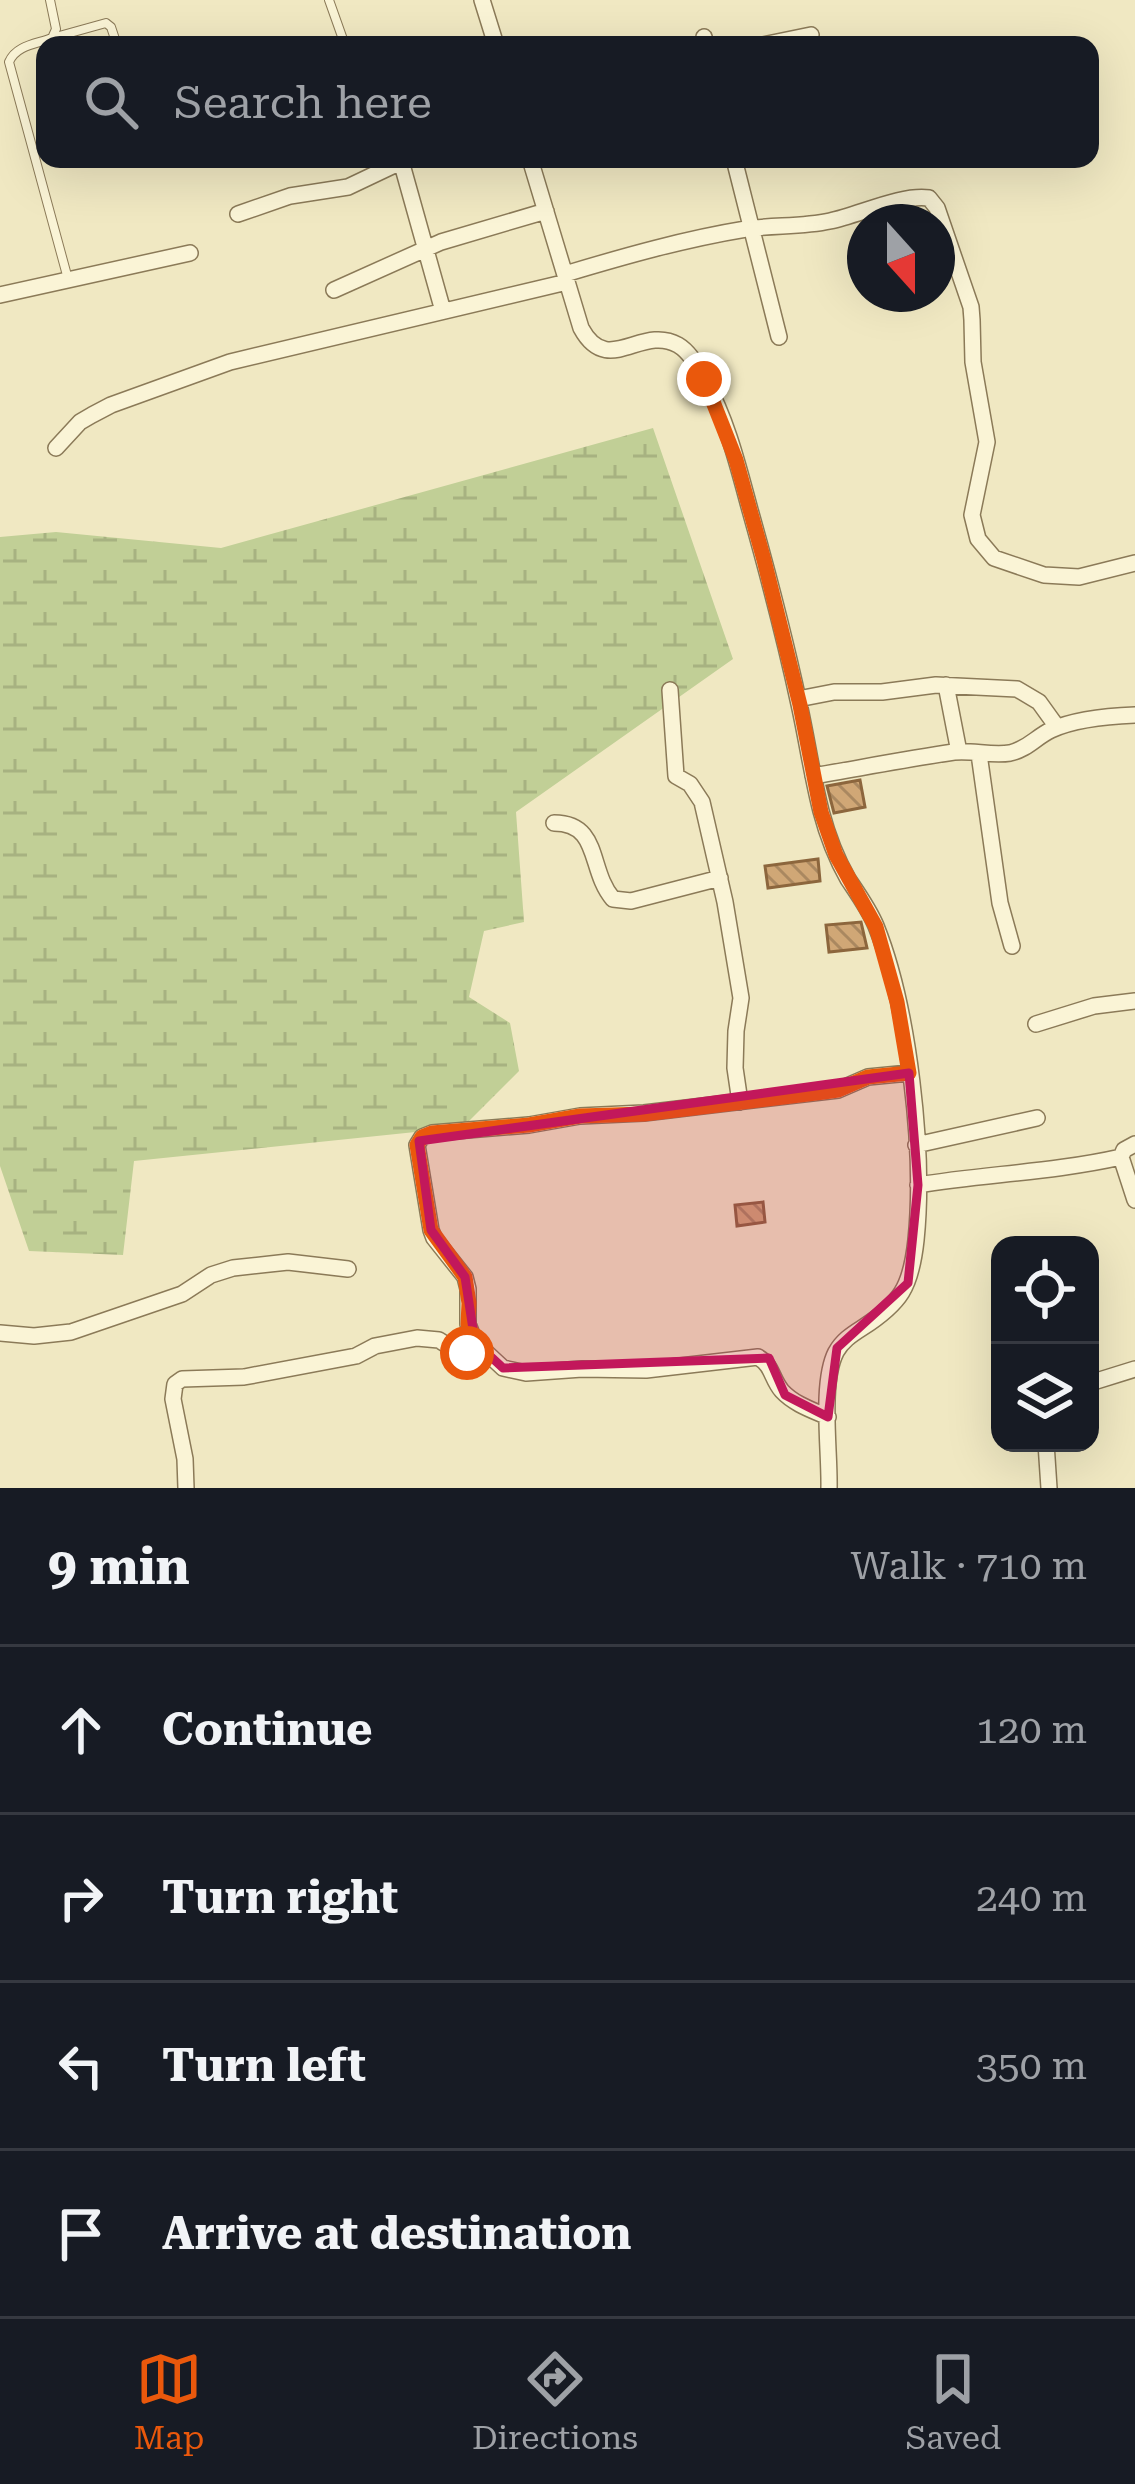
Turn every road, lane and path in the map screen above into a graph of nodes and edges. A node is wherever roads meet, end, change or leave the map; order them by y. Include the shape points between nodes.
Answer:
1 (50, 0) edge
2 (329, 0) edge
3 (482, 0) edge
4 (811, 35) dead end
5 (53, 36) edge
6 (59, 36) edge
7 (114, 36) edge
8 (342, 36) edge
9 (493, 36) edge
10 (806, 36) edge
11 (36, 44) edge
12 (36, 162) edge
13 (38, 168) edge
14 (384, 168) edge
15 (397, 168) edge
16 (533, 168) edge
17 (736, 168) edge
18 (546, 212) junction
19 (238, 214) dead end
20 (752, 228) junction
21 (425, 248) junction
22 (190, 253) dead end
23 (566, 278) junction
24 (68, 280) junction
25 (334, 290) dead end
26 (0, 295) edge
27 (443, 311) junction
28 (779, 338) dead end
29 (56, 448) dead end
30 (1135, 563) edge
31 (946, 685) junction
32 (670, 690) dead end
33 (798, 699) junction
34 (1135, 715) edge
35 (1057, 728) junction
36 (959, 752) junction
37 (979, 754) junction
38 (813, 776) junction
39 (554, 823) dead end
40 (720, 878) junction
41 (1012, 946) dead end
42 (1135, 1000) edge
43 (1036, 1024) dead end
44 (909, 1073) junction
45 (740, 1102) junction
46 (1037, 1118) dead end
47 (1135, 1144) edge
48 (916, 1145) junction
49 (1121, 1157) junction
50 (918, 1185) junction
51 (1135, 1200) edge
52 (348, 1269) dead end
53 (0, 1333) edge
54 (478, 1346) junction
55 (1135, 1369) edge
56 (1099, 1380) edge
57 (828, 1417) junction
58 (1047, 1452) edge
59 (186, 1488) edge
60 (830, 1488) edge
61 (1049, 1488) edge

1 - 5 lane
2 - 8 lane
3 - 9 street
4 - 10 street
6 - 7 lane via 106,23
11 - 12 lane via 9,62
13 - 24 lane
14 - 19 street via 348,187
15 - 21 street
16 - 18 street
17 - 20 street
18 - 21 street
18 - 23 street
20 - 23 street via 642,251
20 - 28 street
20 - 30 street via 824,222 929,198 971,307 987,442 972,515 978,539 994,558 1044,575 1079,577
21 - 25 street
21 - 27 street
22 - 24 street
23 - 27 street
23 - 33 street via 593,347 676,344 704,379 741,475
24 - 26 street
27 - 29 street via 214,367 92,415
31 - 33 street
31 - 35 street via 1023,690
31 - 36 street
32 - 40 street via 676,776 702,802
33 - 38 street
34 - 35 street
35 - 37 street via 1023,749
36 - 37 street
36 - 38 street
37 - 41 street
38 - 44 street via 836,855 876,927
39 - 40 street via 580,828 614,899
40 - 45 street via 741,998
42 - 43 street
44 - 45 street
44 - 48 street
45 - 54 street via 422,1137 431,1230 465,1277
46 - 48 street
47 - 49 street
48 - 50 street
49 - 50 street
49 - 51 street
50 - 57 street via 908,1283 886,1312 838,1348
52 - 53 street via 287,1262 233,1268 70,1332
54 - 57 street via 503,1368 526,1373 758,1357 785,1395
54 - 59 street via 462,1355 417,1338 244,1377 182,1379 173,1392
55 - 56 street
57 - 60 street
58 - 61 street

